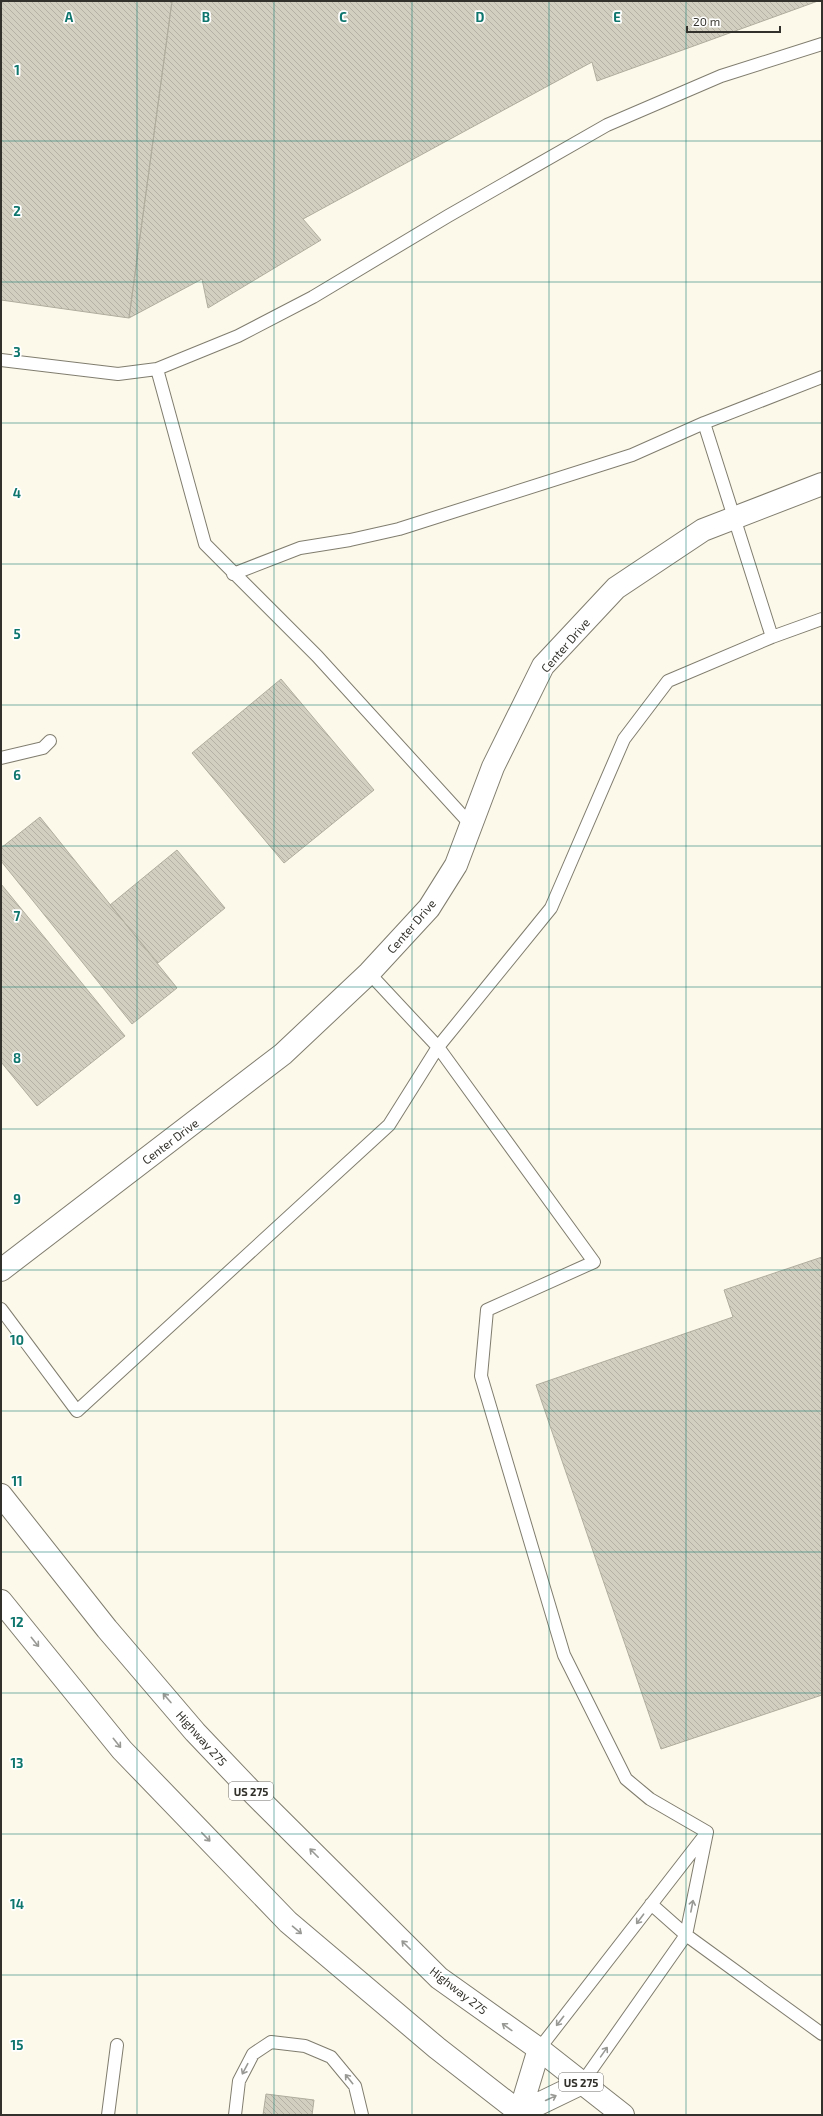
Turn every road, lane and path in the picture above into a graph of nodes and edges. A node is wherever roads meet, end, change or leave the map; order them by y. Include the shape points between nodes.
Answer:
1 (822, 44) edge
2 (1, 360) edge
3 (157, 369) junction
4 (822, 377) edge
5 (704, 424) junction
6 (822, 484) edge
7 (734, 519) junction
8 (233, 574) junction
9 (822, 619) edge
10 (772, 637) junction
11 (50, 741) dead end
12 (1, 758) edge
13 (471, 825) junction
14 (369, 973) junction
15 (438, 1047) junction
16 (1, 1270) edge
17 (1, 1309) edge
18 (1, 1495) edge
19 (1, 1601) edge
20 (707, 1832) junction
21 (651, 1904) junction
22 (686, 1935) junction
23 (822, 2034) edge
24 (117, 2045) dead end
25 (539, 2049) junction
26 (582, 2083) junction
27 (521, 2114) edge
28 (108, 2115) edge
29 (235, 2115) edge
30 (362, 2115) edge
31 (623, 2115) edge

1 - 3 lane via 721,76 607,125 313,297 238,336
2 - 3 lane via 118,374
3 - 8 lane via 205,544
4 - 5 lane
5 - 7 lane
5 - 8 lane via 632,455 407,527 300,548
6 - 7 main road, Center Drive
7 - 10 lane
7 - 13 main road, Center Drive via 703,530 616,588 543,666 493,766
8 - 13 lane via 317,656
9 - 10 lane
10 - 15 lane via 668,681 624,739 551,908
11 - 12 lane via 43,748
13 - 14 main road, Center Drive via 456,865 429,908
14 - 15 lane
14 - 16 main road, Center Drive via 283,1054
15 - 17 lane via 389,1125 76,1411
15 - 20 lane via 594,1262 487,1310 481,1376 564,1655 626,1779 650,1799
25 -> 18 main road, Highway 275 / US 275 via 439,1978 254,1794 195,1732 107,1629
19 -> 27 main road via 122,1750 288,1922 437,2048
20 - 21 lane
22 -> 20 lane
21 - 22 lane
21 -> 25 lane
22 - 23 lane
26 -> 22 lane
24 - 28 lane
25 - 26 main road, US 275
25 - 27 main road
27 -> 26 main road
26 - 31 main road, US 275
30 -> 29 lane via 355,2086 331,2057 305,2046 272,2042 253,2054 238,2081

